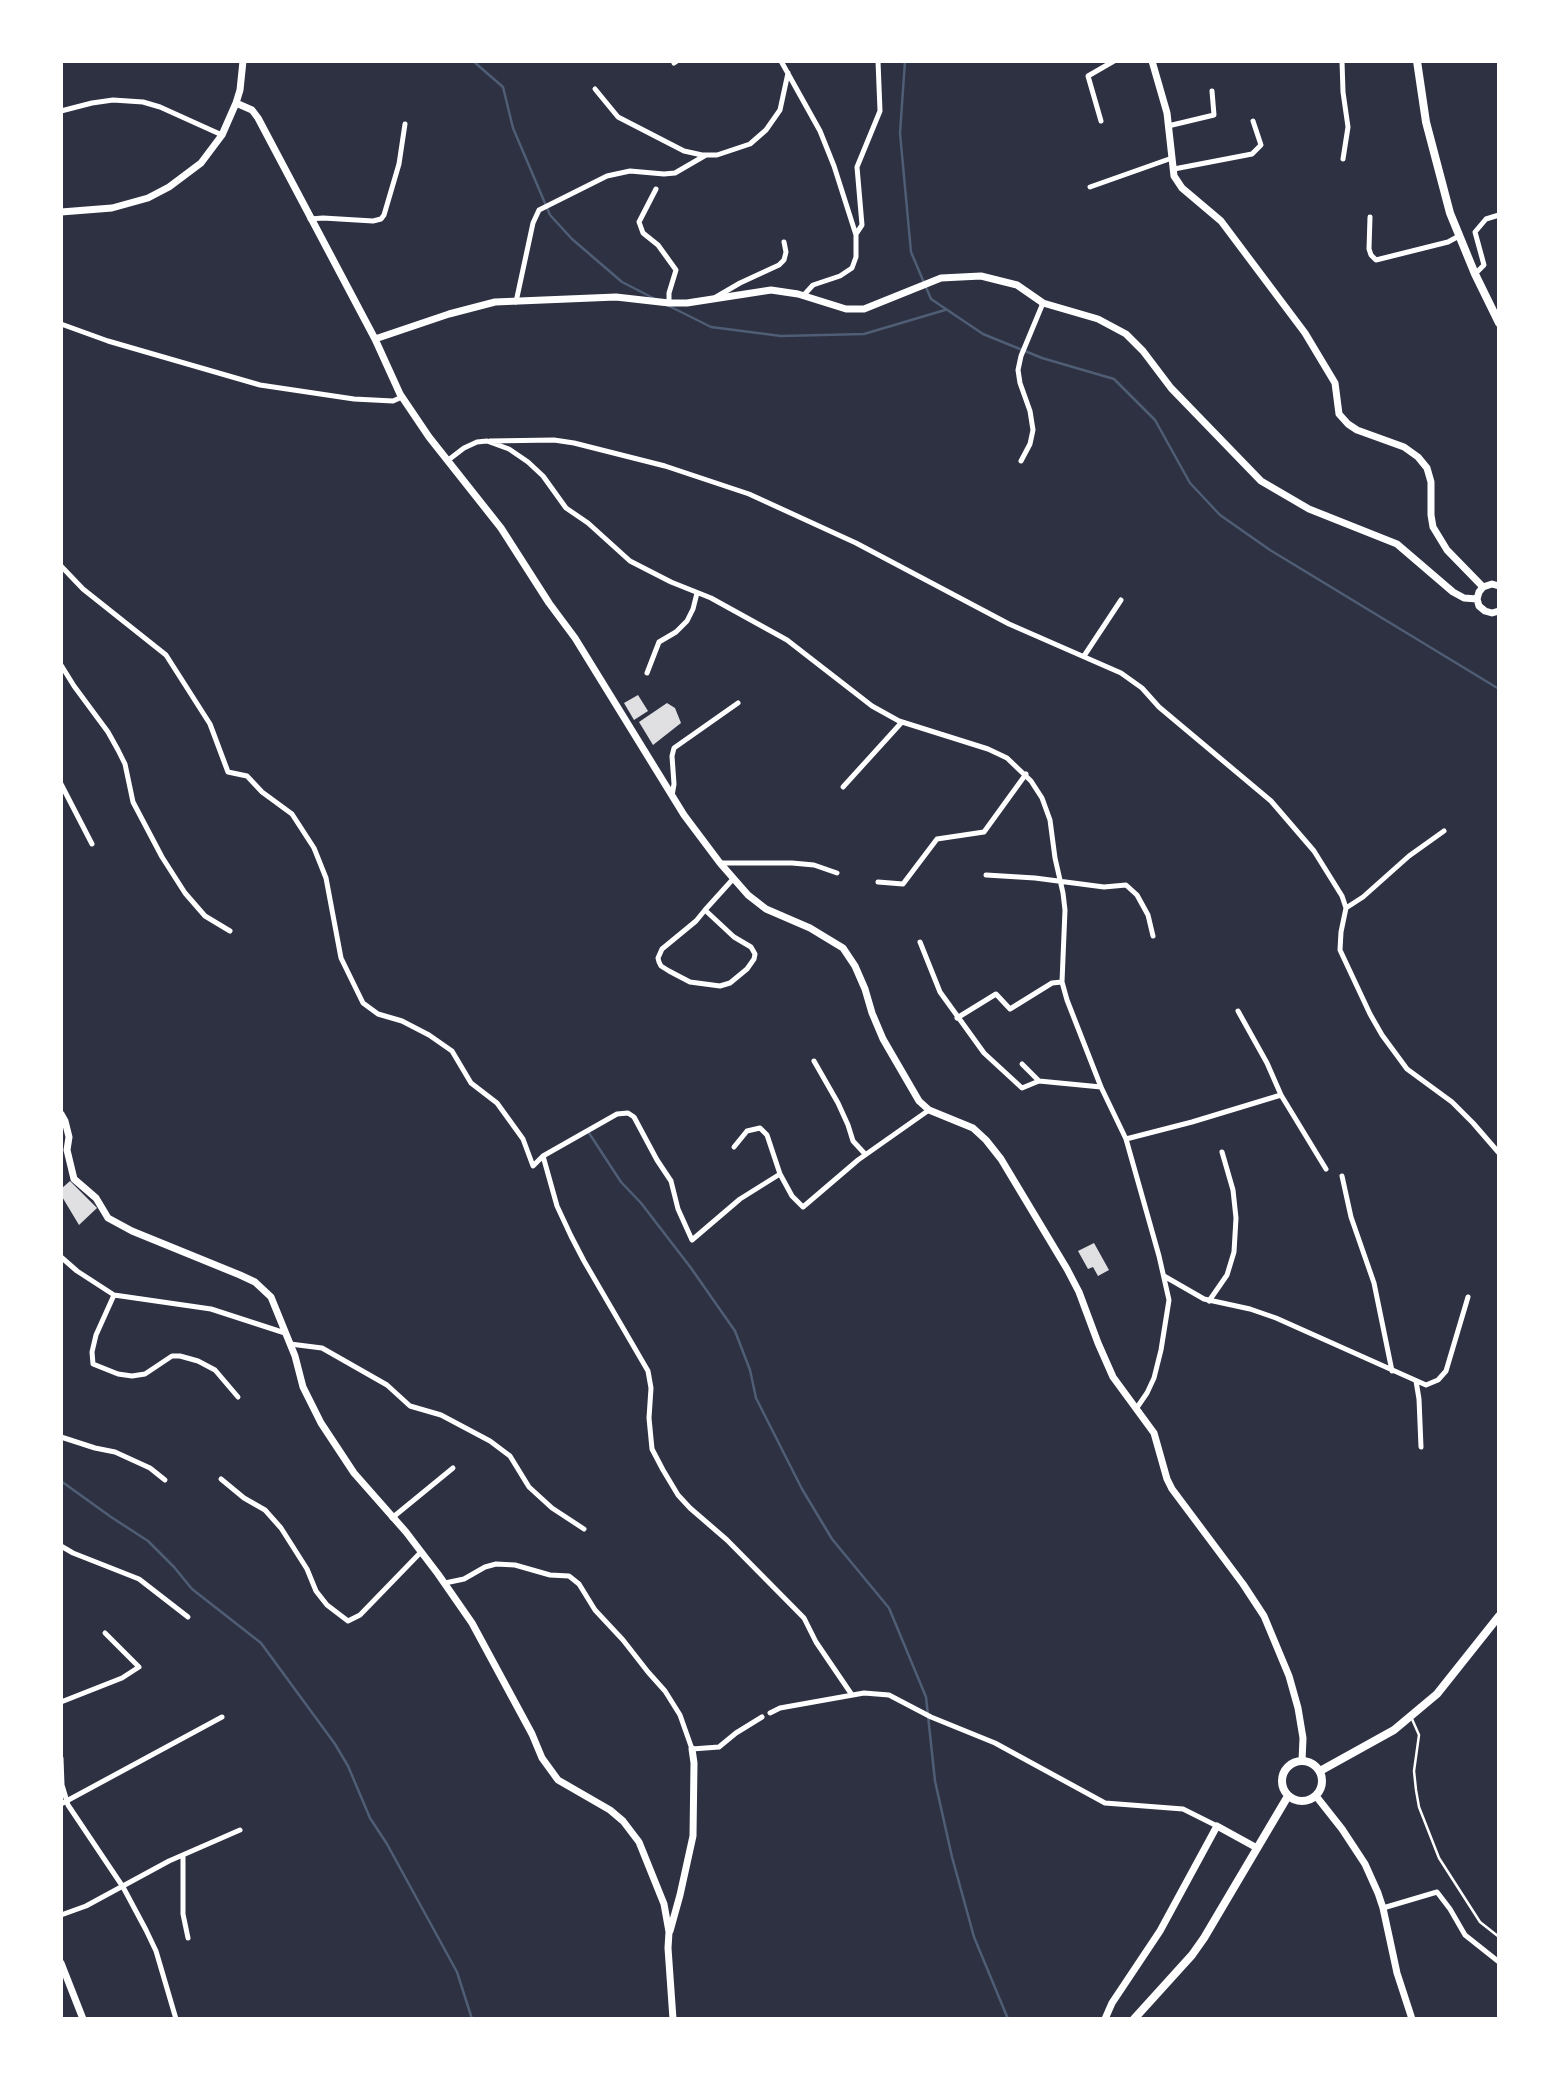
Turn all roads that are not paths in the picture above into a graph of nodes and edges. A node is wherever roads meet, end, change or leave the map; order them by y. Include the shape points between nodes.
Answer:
1 (243, 61) edge
2 (781, 61) edge
3 (878, 61) edge
4 (1114, 61) edge
5 (1153, 61) edge
6 (1342, 61) edge
7 (1418, 61) edge
8 (788, 72) junction
9 (595, 89) dead end
10 (1212, 91) dead end
11 (236, 103) junction
12 (61, 111) edge
13 (1101, 121) dead end
14 (1253, 121) dead end
15 (405, 124) dead end
16 (1168, 126) junction
17 (222, 135) junction
18 (706, 155) junction
19 (1172, 158) junction
20 (1343, 159) dead end
21 (1174, 169) junction
22 (1090, 187) dead end
23 (656, 189) dead end
24 (61, 212) edge
25 (1499, 215) edge
26 (1370, 217) dead end
27 (310, 219) junction
28 (856, 235) junction
29 (1459, 236) junction
30 (784, 242) dead end
31 (1475, 274) junction
32 (803, 296) junction
33 (713, 299) junction
34 (516, 302) junction
35 (668, 303) junction
36 (1042, 303) junction
37 (1499, 323) edge
38 (61, 324) edge
39 (374, 339) junction
40 (402, 397) junction
41 (487, 441) junction
42 (447, 461) junction
43 (1021, 461) dead end
44 (61, 566) edge
45 (1499, 586) edge
46 (1483, 587) junction
47 (697, 593) junction
48 (1477, 599) junction
49 (1121, 600) dead end
50 (1499, 611) edge
51 (1084, 656) junction
52 (61, 665) edge
53 (647, 673) dead end
54 (738, 703) dead end
55 (902, 722) junction
56 (1026, 774) junction
57 (61, 784) edge
58 (842, 787) dead end
59 (672, 797) junction
60 (1444, 831) dead end
61 (92, 844) dead end
62 (720, 863) junction
63 (837, 873) dead end
64 (986, 875) dead end
65 (733, 879) junction
66 (878, 881) dead end
67 (1060, 882) junction
68 (1346, 908) junction
69 (705, 909) junction
70 (230, 931) dead end
71 (1153, 936) dead end
72 (920, 942) dead end
73 (1062, 982) junction
74 (1238, 1011) dead end
75 (957, 1018) junction
76 (814, 1061) dead end
77 (1022, 1064) dead end
78 (1039, 1081) junction
79 (1101, 1087) junction
80 (1281, 1095) junction
81 (929, 1110) junction
82 (61, 1114) edge
83 (1126, 1139) junction
84 (734, 1147) dead end
85 (1222, 1152) dead end
86 (1499, 1153) edge
87 (865, 1154) junction
88 (543, 1156) junction
89 (1326, 1169) dead end
90 (780, 1174) junction
91 (1342, 1176) dead end
92 (61, 1257) edge
93 (1164, 1276) junction
94 (114, 1295) junction
95 (1468, 1297) dead end
96 (1209, 1301) junction
97 (285, 1333) junction
98 (290, 1344) junction
99 (1392, 1371) junction
100 (1416, 1381) junction
101 (238, 1397) dead end
102 (1136, 1409) junction
103 (61, 1437) edge
104 (1422, 1447) dead end
105 (453, 1468) dead end
106 (165, 1479) dead end
107 (221, 1479) dead end
108 (392, 1518) junction
109 (584, 1529) dead end
110 (61, 1546) edge
111 (421, 1552) junction
112 (445, 1583) junction
113 (1499, 1616) edge
114 (188, 1617) dead end
115 (105, 1633) dead end
116 (852, 1695) junction
117 (61, 1702) edge
118 (770, 1713) dead end
119 (1411, 1716) junction
120 (222, 1717) dead end
121 (762, 1717) dead end
122 (692, 1749) junction
123 (61, 1758) edge
124 (1302, 1761) junction
125 (1320, 1771) junction
126 (1288, 1796) junction
127 (1316, 1796) junction
128 (64, 1802) edge
129 (1217, 1826) junction
130 (240, 1830) dead end
131 (1257, 1848) junction
132 (183, 1855) junction
133 (123, 1887) junction
134 (1383, 1908) junction
135 (61, 1915) edge
136 (669, 1932) junction
137 (1499, 1937) edge
138 (188, 1938) dead end
139 (1499, 1962) edge
140 (61, 1963) edge
141 (83, 2019) edge
142 (176, 2019) edge
143 (673, 2019) edge
144 (1105, 2019) edge
145 (1134, 2019) edge
146 (1412, 2019) edge

1 - 11 street
2 - 8 street
3 - 28 street via 880,111 858,167 862,225
4 - 13 street via 1088,76
5 - 16 street
6 - 20 street via 1348,127
7 - 29 main road via 1431,143
8 - 18 street via 780,110 766,130 750,144
8 - 28 street via 820,131
9 - 18 street via 618,117 684,151
10 - 16 street via 1214,115
11 - 17 street
11 - 27 street via 258,118
12 - 17 street via 113,100 143,102
14 - 21 street via 1261,145 1252,154
15 - 27 street via 399,164 381,219
16 - 19 street
17 - 24 street via 201,163 148,198 112,208
18 - 34 street via 675,173 630,171 607,176 539,209
19 - 21 street
19 - 22 street
21 - 46 street via 1182,188 1221,221 1306,333 1335,383 1339,414 1357,430 1404,447 1427,468 1432,482 1433,527 1447,550
23 - 35 street via 639,222 643,233 658,244 677,270
25 - 31 street via 1486,219 1475,232 1483,265
26 - 29 street via 1369,249 1376,260
27 - 39 street
28 - 32 street via 852,268 813,285
29 - 31 main road
30 - 33 street via 786,252 779,265
31 - 37 main road
32 - 33 street via 771,290
32 - 36 street via 846,309 864,309 942,278 981,276 1017,285
33 - 35 street
34 - 35 street via 617,297
34 - 39 street via 495,302
36 - 43 street via 1018,370 1033,430
36 - 48 street via 1098,319 1126,334 1261,481 1309,509 1397,544 1452,592
38 - 40 street via 260,385 354,399 393,401
39 - 40 street
40 - 42 street
41 - 42 street via 464,448
41 - 47 street via 528,462 566,508 630,561
41 - 51 street via 573,443 665,466 749,494 856,543 1009,624
42 - 59 street via 500,528 575,638
44 - 88 street via 166,655 210,724 228,772 247,776 292,814 326,878 341,958 363,1003 429,1035 452,1052 471,1083 497,1103 523,1139 533,1166
45 - 46 street
46 - 48 street
47 - 53 street via 687,621 659,642
47 - 55 street via 787,640 872,706
48 - 50 street via 1485,611
49 - 51 street
51 - 68 street via 1142,688 1271,802 1314,851
52 - 70 street via 118,750 133,802 162,858 205,916
54 - 59 street via 674,748
55 - 56 street via 988,749
55 - 58 street
56 - 66 street via 984,832 937,839 903,884
56 - 67 street via 1050,820
57 - 61 street
59 - 62 street
60 - 68 street
62 - 63 street via 792,863
62 - 65 street
64 - 67 street
65 - 69 street
65 - 81 street via 766,909 843,948 855,966 883,1039
67 - 71 street via 1126,885 1148,915
67 - 73 street via 1065,909
68 - 86 street via 1340,950 1382,1035 1406,1069 1452,1102
69 - 69 street via 658,958 661,965 690,982 720,986 747,969 754,951
72 - 75 street via 940,992
73 - 75 street via 1052,983 1010,1009 996,994
73 - 79 street
74 - 80 street
75 - 78 street via 984,1053 1022,1088
76 - 87 street via 853,1140
77 - 78 street
78 - 79 street
79 - 83 street
80 - 83 street
80 - 89 street
81 - 87 street
81 - 102 street via 973,1128 1001,1159 1067,1269 1113,1377
82 - 97 street via 74,1178 96,1198 108,1218 255,1282 271,1297
83 - 93 street
84 - 90 street via 747,1131 760,1128 767,1135
85 - 96 street via 1233,1190 1234,1252 1227,1275
87 - 90 street via 803,1207
88 - 90 street via 617,1114 628,1113 671,1181 692,1240 740,1199
88 - 116 street via 557,1206 583,1261 648,1371 652,1449 663,1470 690,1508 804,1618
91 - 99 street via 1350,1217 1374,1283
92 - 94 street
93 - 96 street
93 - 102 street via 1169,1300 1161,1350 1150,1385
94 - 97 street via 211,1309
94 - 101 street via 96,1335 93,1364 132,1376 180,1356 215,1370
95 - 100 street via 1446,1371 1432,1384
96 - 99 street via 1276,1318
97 - 98 street
98 - 108 street via 303,1387 321,1423
98 - 109 street via 322,1348 387,1385 410,1406 441,1415 490,1441 510,1456 529,1487
99 - 100 street
100 - 104 street
102 - 124 street via 1154,1433 1172,1489 1264,1616 1298,1708
103 - 106 street via 115,1452
105 - 108 street
107 - 111 street via 265,1510 307,1569 316,1591 348,1621 360,1615
108 - 111 street
110 - 114 street via 139,1579
111 - 112 street
112 - 122 street via 496,1564 569,1576 666,1691
112 - 136 street via 495,1662 542,1758 558,1780 610,1810 639,1842 664,1904
113 - 119 main road via 1437,1694
115 - 117 street via 139,1667
116 - 118 street
116 - 129 street via 889,1695 995,1743 1105,1802 1183,1809
119 - 125 main road
119 - 137 lane via 1419,1735 1414,1771 1419,1807 1439,1858 1480,1922
120 - 128 street
121 - 122 street via 719,1746
122 - 136 street via 693,1836
123 - 128 street
124 - 125 main road
124 - 126 main road via 1290,1765 1282,1777
125 - 127 main road via 1322,1784
126 - 127 main road via 1299,1801
126 - 131 main road
127 - 134 street via 1365,1864
128 - 133 street
129 - 131 street
129 - 144 street
130 - 132 street
131 - 145 main road via 1193,1954
132 - 133 street
132 - 138 street via 183,1914
133 - 135 street
133 - 142 street via 156,1951
134 - 139 street via 1437,1892 1465,1935
134 - 146 street
136 - 143 street
140 - 141 street

